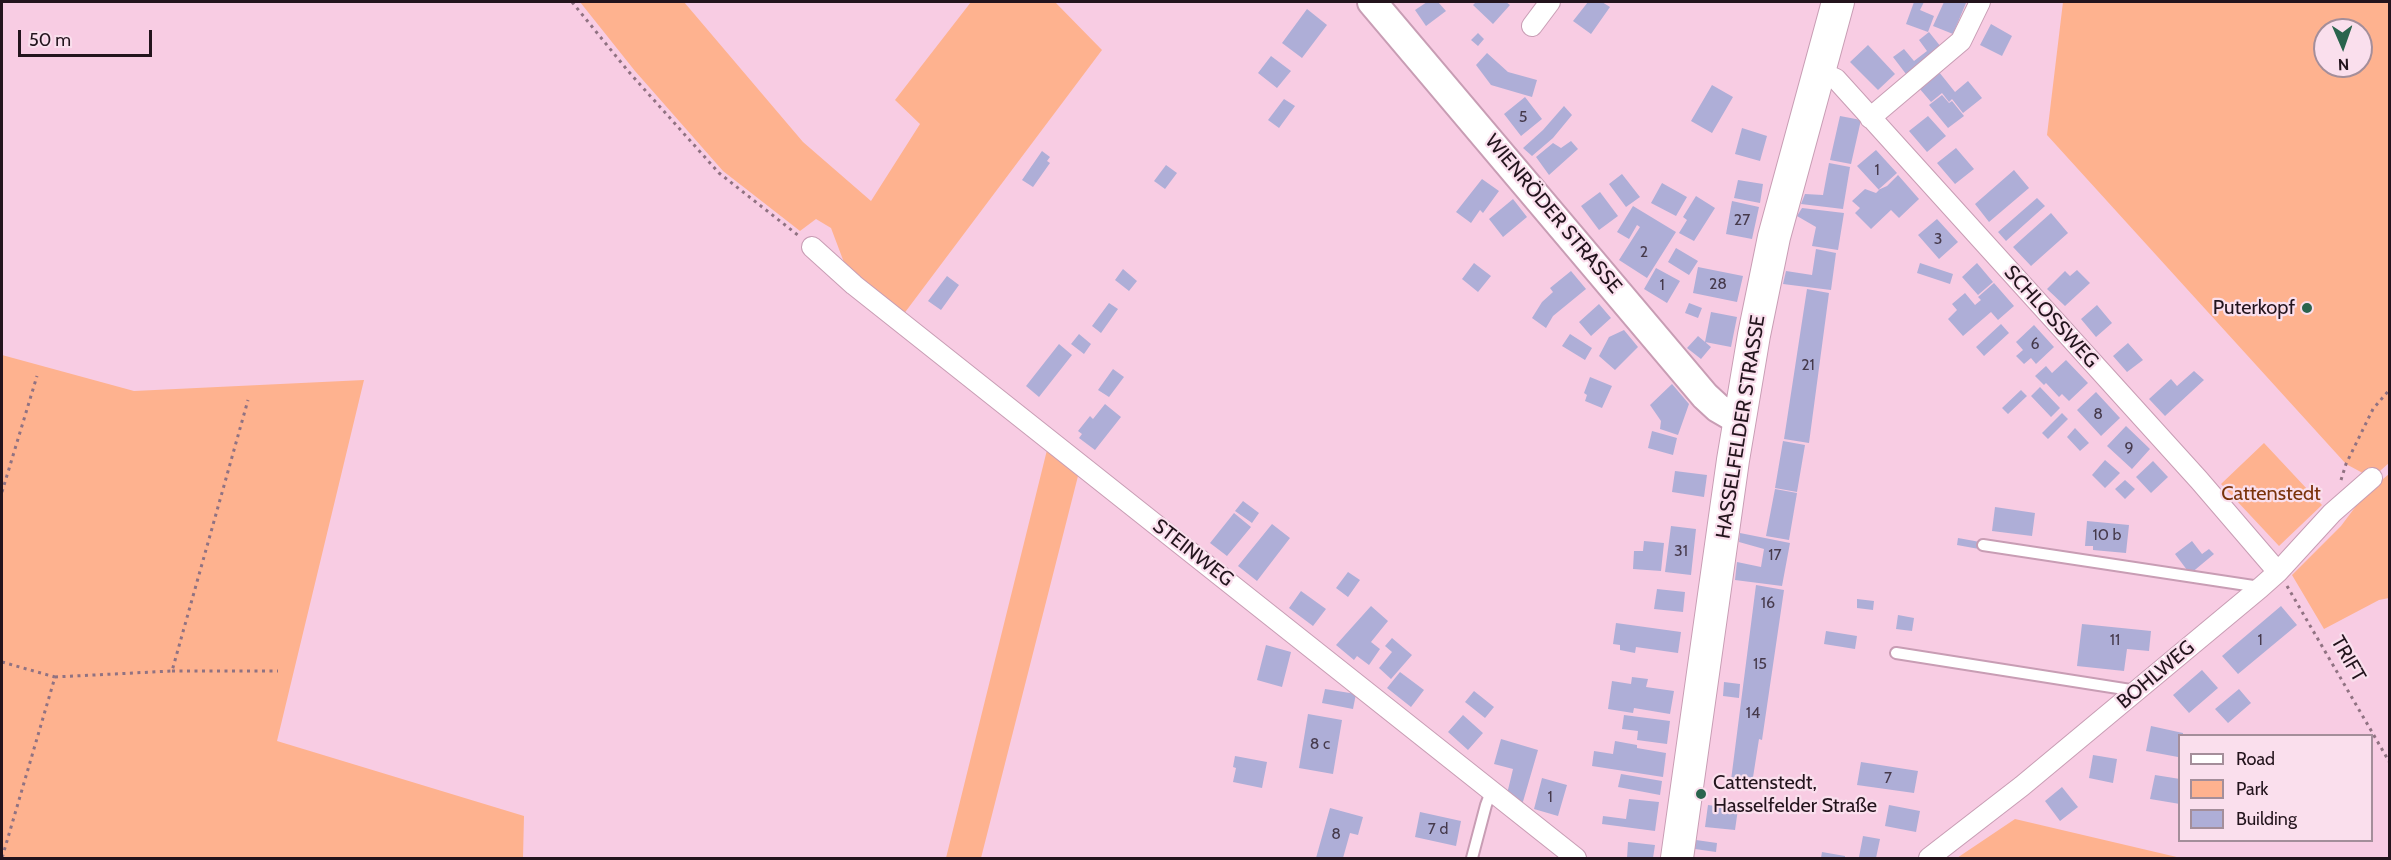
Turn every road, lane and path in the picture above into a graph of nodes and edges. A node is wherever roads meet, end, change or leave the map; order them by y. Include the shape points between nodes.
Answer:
1 (572, 2) edge
2 (1372, 2) edge
3 (1550, 2) edge
4 (1838, 2) edge
5 (1980, 2) edge
6 (1532, 26) dead end
7 (1818, 71) junction
8 (1870, 118) junction
9 (812, 247) joint
10 (37, 376) dead end
11 (2390, 389) edge
12 (248, 400) dead end
13 (1740, 417) junction
14 (2372, 478) dead end
15 (2, 492) edge
16 (2332, 513) junction
17 (1983, 545) dead end
18 (2278, 572) junction
19 (2260, 588) junction
20 (1896, 652) dead end
21 (2, 662) edge
22 (172, 671) junction
23 (278, 671) dead end
24 (55, 677) junction
25 (2138, 691) junction
26 (2390, 763) edge
27 (1491, 792) junction
28 (2, 858) edge
29 (1473, 858) edge
30 (1576, 858) edge
31 (1677, 858) edge
32 (1929, 858) edge

1 - 9 path via 719,173
2 - 13 main road, WIENRÖDER STRASSE via 1705,396 1718,408
3 - 6 street
4 - 7 main road, HASSELFELDER STRASSE
5 - 8 street via 1960,41
7 - 8 street, SCHLOSSWEG via 1836,79
7 - 13 main road, HASSELFELDER STRASSE via 1774,237
8 - 18 street, SCHLOSSWEG
9 - 27 street, STEINWEG via 854,285
10 - 15 path
11 - 16 path via 2373,409 2346,464
12 - 22 path
13 - 31 main road, HASSELFELDER STRASSE
14 - 16 street, BOHLWEG
16 - 18 street, BOHLWEG
17 - 19 lane
18 - 19 street, BOHLWEG
18 - 26 path, TRIFT
19 - 25 street, BOHLWEG
20 - 25 lane
21 - 24 path
22 - 23 path
22 - 24 path
24 - 28 path
25 - 32 street, BOHLWEG
27 - 29 lane
27 - 30 street, STEINWEG

